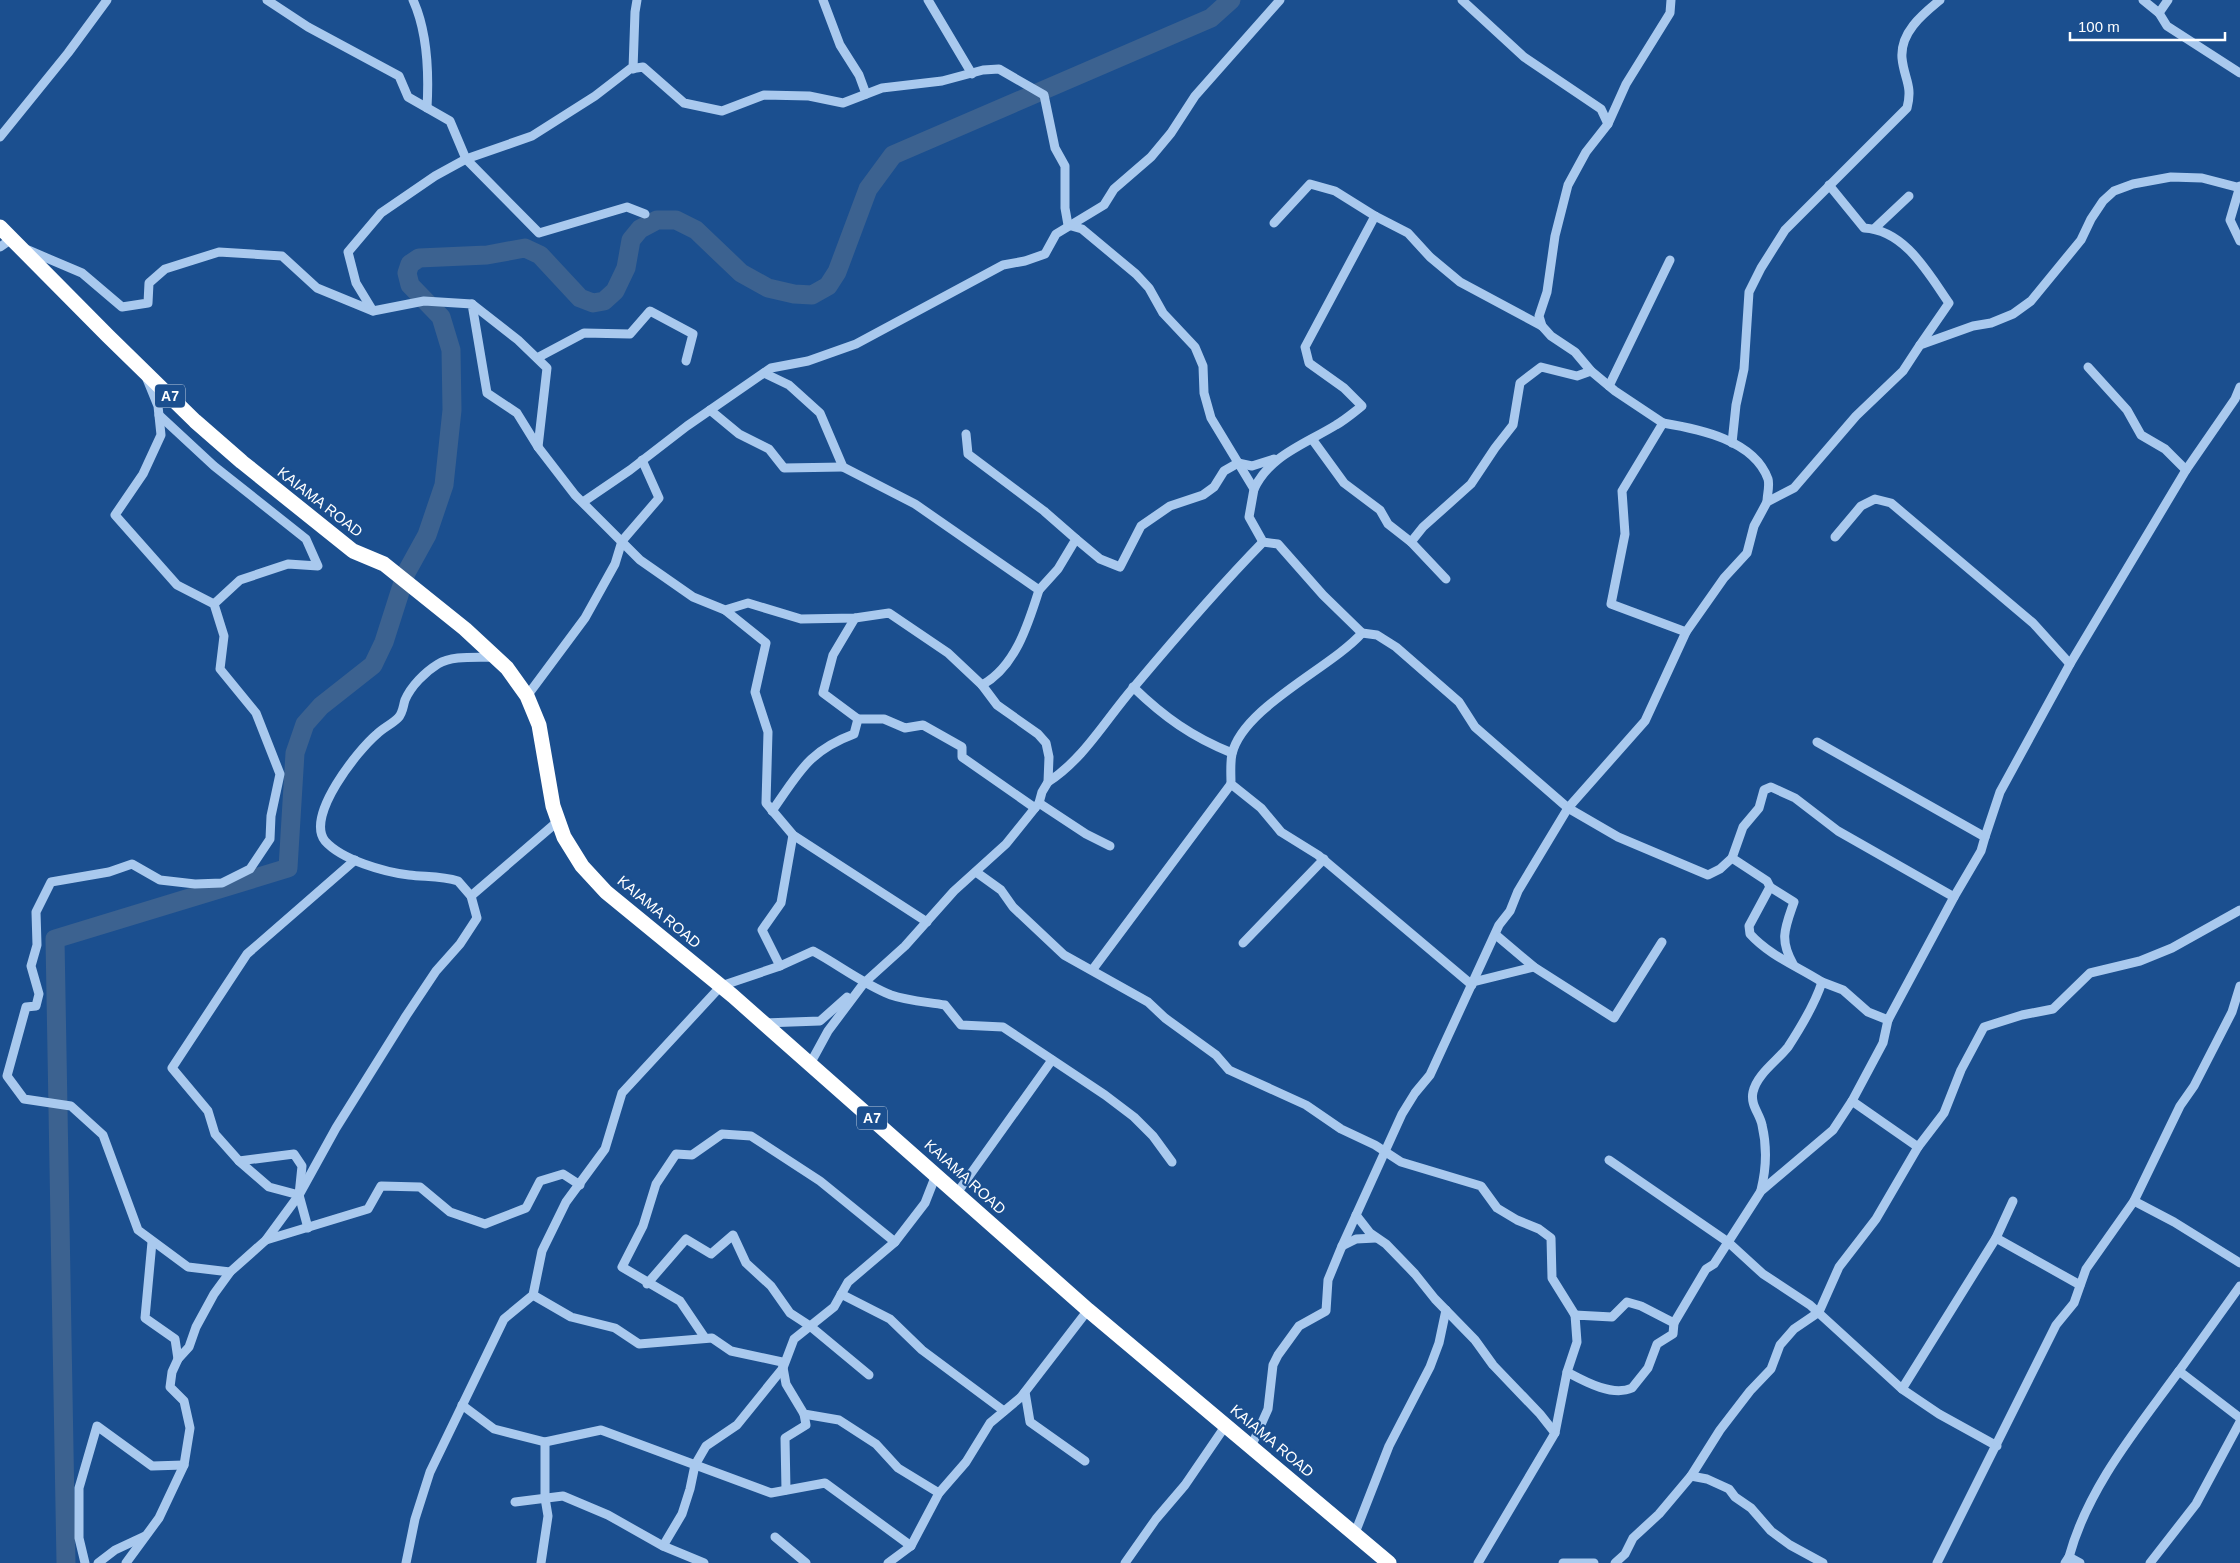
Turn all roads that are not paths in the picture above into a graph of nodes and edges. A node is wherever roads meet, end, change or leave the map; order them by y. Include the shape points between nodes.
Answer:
1 (107, 0) edge
2 (267, 0) edge
3 (414, 0) edge
4 (637, 0) edge
5 (823, 0) edge
6 (928, 0) edge
7 (1280, 0) edge
8 (1462, 0) edge
9 (1671, 0) edge
10 (1940, 0) edge
11 (2143, 0) edge
12 (2168, 0) edge
13 (2159, 13) junction
14 (633, 69) junction
15 (2240, 73) edge
16 (972, 74) junction
17 (866, 94) junction
18 (427, 108) junction
19 (1608, 124) junction
20 (0, 136) edge
21 (466, 159) junction
22 (1829, 185) junction
23 (2240, 187) edge
24 (1910, 196) dead end
25 (645, 214) dead end
26 (1375, 216) junction
27 (1274, 223) dead end
28 (1068, 225) junction
29 (0, 227) edge
30 (1875, 228) junction
31 (2240, 241) edge
32 (18, 243) junction
33 (0, 247) edge
34 (1670, 260) dead end
35 (472, 304) junction
36 (373, 311) junction
37 (1542, 326) junction
38 (1920, 345) junction
39 (537, 358) junction
40 (686, 361) dead end
41 (2088, 367) dead end
42 (143, 370) junction
43 (1591, 371) junction
44 (764, 373) junction
45 (1609, 386) junction
46 (2240, 387) edge
47 (710, 410) junction
48 (159, 415) junction
49 (1663, 423) junction
50 (966, 434) dead end
51 (1312, 439) junction
52 (1732, 443) junction
53 (538, 447) junction
54 (1276, 459) junction
55 (642, 460) junction
56 (1238, 463) junction
57 (843, 467) junction
58 (2186, 470) junction
59 (1254, 489) junction
60 (583, 502) junction
61 (1767, 502) junction
62 (1835, 537) dead end
63 (1076, 539) junction
64 (622, 541) junction
65 (1264, 542) junction
66 (1411, 542) junction
67 (1446, 579) dead end
68 (1039, 590) junction
69 (214, 604) junction
70 (725, 610) junction
71 (855, 618) junction
72 (1686, 632) junction
73 (1362, 633) junction
74 (496, 656) junction
75 (2070, 664) junction
76 (982, 686) junction
77 (1134, 687) junction
78 (527, 696) junction
79 (858, 718) junction
80 (1817, 742) dead end
81 (1232, 753) junction
82 (1048, 782) junction
83 (1231, 784) junction
84 (1037, 805) junction
85 (1568, 808) junction
86 (772, 811) junction
87 (557, 822) junction
88 (793, 835) junction
89 (1986, 837) junction
90 (1110, 846) dead end
91 (1732, 858) junction
92 (1324, 859) junction
93 (355, 860) junction
94 (976, 872) junction
95 (1770, 887) junction
96 (470, 896) junction
97 (1954, 897) junction
98 (2240, 909) edge
99 (927, 922) junction
100 (1496, 935) junction
101 (1662, 942) dead end
102 (1243, 943) dead end
103 (1793, 964) junction
104 (780, 966) junction
105 (1534, 967) junction
106 (1092, 970) junction
107 (864, 982) junction
108 (1822, 982) junction
109 (1472, 983) junction
110 (721, 986) junction
111 (2240, 986) edge
112 (1888, 1020) junction
113 (763, 1023) junction
114 (1052, 1060) junction
115 (810, 1064) junction
116 (1852, 1101) junction
117 (1918, 1147) junction
118 (1386, 1153) junction
119 (1609, 1160) dead end
120 (239, 1161) junction
121 (1172, 1162) dead end
122 (936, 1175) junction
123 (580, 1185) junction
124 (1761, 1190) junction
125 (957, 1193) junction
126 (299, 1196) junction
127 (2013, 1201) dead end
128 (2134, 1201) junction
129 (1356, 1216) junction
130 (308, 1228) junction
131 (1377, 1238) junction
132 (1996, 1238) junction
133 (266, 1240) junction
134 (152, 1242) junction
135 (896, 1242) junction
136 (1728, 1242) junction
137 (1342, 1246) junction
138 (2240, 1263) edge
139 (230, 1272) junction
140 (647, 1284) junction
141 (2080, 1286) junction
142 (2240, 1286) edge
143 (841, 1294) junction
144 (533, 1295) junction
145 (1088, 1310) junction
146 (1446, 1310) junction
147 (1818, 1312) junction
148 (1575, 1315) junction
149 (1674, 1323) junction
150 (810, 1326) junction
151 (705, 1338) junction
152 (178, 1358) junction
153 (783, 1368) junction
154 (2179, 1371) junction
155 (1567, 1372) junction
156 (869, 1375) dead end
157 (1902, 1389) junction
158 (1025, 1392) junction
159 (462, 1405) junction
160 (1004, 1411) junction
161 (804, 1414) junction
162 (2240, 1420) edge
163 (1226, 1426) junction
164 (1555, 1433) junction
165 (545, 1442) junction
166 (1997, 1446) junction
167 (1251, 1447) junction
168 (1085, 1461) dead end
169 (184, 1465) junction
170 (695, 1465) junction
171 (1691, 1476) junction
172 (786, 1490) junction
173 (939, 1493) junction
174 (545, 1498) junction
175 (515, 1502) dead end
176 (1354, 1533) junction
177 (147, 1534) junction
178 (775, 1537) dead end
179 (664, 1546) junction
180 (911, 1546) junction
181 (2067, 1560) edge
182 (85, 1563) edge
183 (98, 1563) edge
184 (126, 1563) edge
185 (406, 1563) edge
186 (541, 1563) edge
187 (704, 1563) edge
188 (806, 1563) edge
189 (888, 1563) edge
190 (1125, 1563) edge
191 (1389, 1563) edge
192 (1478, 1563) edge
193 (1563, 1563) edge
194 (1594, 1563) edge
195 (1615, 1563) edge
196 (1823, 1563) edge
197 (1937, 1563) edge
198 (2080, 1563) edge
199 (2150, 1563) edge

1 - 20 street
2 - 18 street via 308,27 399,76 408,97
3 - 18 street via 426,45
4 - 14 street
5 - 17 street via 840,46 859,74
6 - 16 street
7 - 28 street via 1196,96 1151,157 1114,189 1104,205
8 - 19 street via 1524,58 1601,109
9 - 19 street via 1670,13 1626,84
10 - 22 street via 1918,19 1908,34 1902,56 1911,94 1907,108
11 - 13 street
12 - 13 street
13 - 15 street via 2167,26
14 - 17 street via 643,67 684,103 722,111 764,95 809,96 843,103
14 - 21 street via 532,136
16 - 17 street via 882,88
16 - 28 street via 998,69 1044,95 1054,148 1065,166
18 - 21 street via 450,121
19 - 37 street via 1586,152 1568,185 1555,236 1547,292 1539,316
21 - 25 street via 539,234 627,207
21 - 36 street via 382,213 348,252 356,283
22 - 30 street via 1864,228
22 - 52 street via 1785,230 1749,292 1744,369
23 - 31 street via 2230,220
23 - 38 street via 2202,178 2171,177 2114,191 2103,201 2081,240 2031,300 2013,314
24 - 30 street
26 - 27 street via 1335,191 1310,184
26 - 37 street via 1408,233 1460,282
26 - 51 street via 1305,347 1309,363 1344,388 1362,406
28 - 44 street via 1056,234 1045,254 1025,262 1003,265 856,344 808,361 771,368
28 - 56 street via 1082,230 1136,274 1164,313 1195,347 1202,362 1204,393 1211,418
29 - 32 highway, KAIAMA ROAD / A7
30 - 38 street via 1910,250 1949,303
32 - 33 street
32 - 36 street via 82,273 122,306 148,303 150,283 165,269 219,252 282,256 317,288
32 - 42 highway, KAIAMA ROAD / A7
34 - 45 street
35 - 36 street via 424,301
35 - 39 street
35 - 53 street via 487,393 517,413
37 - 43 street via 1575,352
38 - 61 street via 1903,371 1856,416 1794,488
39 - 40 street via 584,332 630,334 650,311 693,334
39 - 53 street via 547,368
41 - 58 street via 2127,410 2141,435 2165,449
42 - 48 street
42 - 74 highway, KAIAMA ROAD / A7 via 195,421 289,501 353,551 384,564
43 - 45 street
43 - 66 street via 1577,376 1541,367 1520,383 1513,425 1472,484 1423,527
44 - 47 street
44 - 57 street via 789,385 820,413
45 - 49 street
46 - 58 street
47 - 55 street
47 - 57 street via 739,434 769,449 784,468
48 - 69 street via 161,435 143,474 115,515 177,585
48 - 69 street via 214,466 306,539 318,566 288,564 240,580
49 - 52 street via 1693,428
49 - 72 street via 1622,492 1624,534 1611,604
50 - 63 street via 968,454
51 - 54 street
51 - 66 street via 1344,483 1380,510 1388,524
52 - 61 street via 1754,459 1768,480
53 - 60 street
54 - 56 street via 1252,466
54 - 59 street via 1260,476
55 - 60 street
55 - 64 street via 658,498
56 - 59 street
56 - 63 street via 1224,471 1214,487 1203,495 1170,506 1141,526 1120,567 1100,559
57 - 68 street via 915,504
58 - 75 street
59 - 65 street via 1249,517
60 - 64 street
61 - 72 street via 1754,526 1747,553 1724,578
62 - 75 street via 1861,506 1875,499 1892,503 2033,622
63 - 68 street via 1058,569
64 - 70 street via 640,560 693,597
64 - 78 street via 615,564 585,618
65 - 73 street via 1278,544
65 - 77 street via 1226,580
66 - 67 street
68 - 76 street via 1017,646 998,676
69 - 134 street via 224,636 220,669 256,713 280,774 271,816 270,839 250,869 222,883 160,880 132,864 109,872 51,882 36,912 37,944 31,966 39,994 36,1006 26,1008 7,1076 24,1099 70,1106 103,1135 138,1230
70 - 71 street via 748,603 801,619
70 - 86 street via 766,643 755,692 768,732 766,803
71 - 76 street via 889,612 936,644
71 - 79 street via 833,655 823,693
72 - 85 street via 1645,721
73 - 81 street via 1352,645 1280,696 1243,732
73 - 85 street via 1378,635 1396,647 1455,699 1475,728
74 - 78 highway, KAIAMA ROAD / A7
74 - 93 street via 447,661 428,671 412,687 398,718 376,735 336,786 321,815 321,833 332,846
75 - 89 street via 2000,792
76 - 82 street via 997,706 1038,734 1046,744
77 - 81 street via 1160,713 1203,741
77 - 82 street via 1066,771
78 - 87 highway, KAIAMA ROAD / A7 via 544,743
79 - 84 street via 884,718 904,728 923,725 962,746 962,757
79 - 86 street via 854,734 834,742 810,758
80 - 89 street
81 - 83 street
82 - 84 street
83 - 92 street via 1261,808 1280,832
83 - 106 street
84 - 90 street
84 - 94 street via 1006,844
85 - 91 street via 1618,837 1708,875
85 - 100 street via 1518,891
86 - 88 street
87 - 96 street
87 - 110 highway, KAIAMA ROAD / A7 via 571,850 606,892
88 - 99 street
88 - 104 street via 781,903 762,930
89 - 97 street
91 - 95 street via 1767,881
91 - 97 street via 1743,827 1759,808 1764,790 1771,787 1795,798 1838,831
92 - 102 street
92 - 109 street
93 - 96 street via 395,872 458,880
93 - 120 street via 247,954 172,1068 208,1110 215,1134
94 - 99 street
94 - 106 street via 1001,890 1013,907 1064,955
95 - 103 street via 1794,902 1783,938 1784,949
95 - 103 street via 1749,926 1750,934 1774,955
96 - 126 street via 477,918 406,1016 336,1128
97 - 112 street
98 - 117 street via 2172,948 2140,961 2090,973 2053,1009 1984,1027 1961,1070 1944,1113
99 - 107 street
100 - 105 street
100 - 109 street
101 - 105 street via 1614,1018
103 - 108 street
104 - 107 street via 813,951
104 - 110 street
105 - 109 street
106 - 118 street via 1148,1002 1216,1055 1229,1070 1306,1105 1341,1129
107 - 113 street via 820,1021
107 - 114 street via 893,996 945,1005 961,1024 1003,1027
107 - 115 street via 828,1031
108 - 112 street via 1843,990 1868,1012
108 - 124 street via 1787,1048 1759,1079 1753,1093 1753,1105 1762,1123 1765,1146
109 - 118 street via 1430,1075 1405,1109
110 - 113 highway, KAIAMA ROAD / A7
110 - 123 street via 622,1093 605,1149
111 - 128 street via 2232,1012 2194,1086 2180,1106
112 - 116 street via 1883,1043
113 - 115 highway, KAIAMA ROAD / A7
114 - 121 street via 1134,1117
114 - 125 street
115 - 122 highway, KAIAMA ROAD / A7
116 - 117 street
116 - 124 street via 1833,1130
117 - 147 street via 1876,1219 1839,1267
118 - 129 street
118 - 148 street via 1407,1164 1481,1186 1497,1208 1540,1229 1551,1238 1552,1278
119 - 136 street
120 - 126 street via 269,1187
120 - 126 street via 294,1154 302,1166
122 - 125 highway, KAIAMA ROAD / A7
122 - 135 street via 926,1202
123 - 130 street via 563,1174 540,1181 526,1208 485,1224 450,1212 420,1186 381,1186 368,1209
123 - 144 street via 566,1202 542,1251
124 - 136 street
125 - 145 highway, KAIAMA ROAD / A7
126 - 130 street
126 - 133 street
127 - 132 street
128 - 138 street
128 - 141 street via 2086,1270
129 - 131 street
129 - 137 street
130 - 133 street
131 - 137 street via 1356,1239
131 - 146 street via 1394,1251
132 - 141 street
132 - 157 street
133 - 139 street
134 - 139 street via 188,1267
134 - 152 street via 145,1318 175,1339
135 - 140 street via 820,1181 751,1136 722,1134 692,1155 676,1154 656,1184 643,1226 622,1267
135 - 143 street via 848,1282
136 - 147 street via 1763,1274
136 - 149 street via 1714,1264 1706,1269
137 - 167 street via 1328,1280 1326,1311 1299,1326 1273,1366 1268,1410
139 - 152 street via 205,1310 189,1347
140 - 150 street via 686,1239 711,1254 733,1235 746,1263 771,1286 790,1314
140 - 151 street via 680,1302
141 - 166 street via 2074,1303 2056,1325
142 - 154 street
143 - 150 street via 834,1307
143 - 160 street via 890,1319 922,1350
144 - 151 street via 571,1317 615,1328 639,1344
144 - 159 street via 504,1319
145 - 158 street
145 - 163 highway, KAIAMA ROAD / A7
146 - 164 street
146 - 176 street via 1430,1367 1389,1446
147 - 157 street
147 - 171 street via 1794,1329 1780,1345 1771,1369 1720,1430
148 - 149 street via 1612,1317 1627,1302
148 - 155 street via 1577,1342
149 - 155 street via 1673,1334 1657,1344 1648,1368 1632,1388 1617,1391
150 - 153 street via 794,1339
150 - 156 street
151 - 153 street via 712,1338 731,1351 782,1362
152 - 169 street via 170,1387 184,1400 190,1428
153 - 161 street via 786,1384
153 - 170 street via 737,1425 706,1446
154 - 162 street
154 - 181 street via 2113,1462 2076,1529
155 - 164 street
157 - 166 street
158 - 160 street
158 - 168 street via 1030,1422
159 - 165 street via 494,1429
159 - 185 street via 430,1472 415,1519
160 - 173 street via 990,1423 966,1462
161 - 172 street via 806,1426 785,1438
161 - 173 street via 839,1420 876,1444 898,1468
162 - 199 street via 2196,1504
163 - 167 highway, KAIAMA ROAD / A7
163 - 190 street
164 - 192 street
165 - 170 street via 601,1430
165 - 174 street
166 - 197 street
167 - 176 highway, KAIAMA ROAD / A7
169 - 177 street
169 - 182 street via 152,1466 97,1426 79,1488 79,1538
170 - 172 street via 771,1493
170 - 179 street via 682,1514
171 - 195 street via 1659,1514 1633,1538
171 - 196 street via 1729,1490 1771,1531
172 - 180 street via 825,1483
173 - 180 street
174 - 175 street
174 - 179 street via 563,1496 608,1515
174 - 186 street via 548,1516
176 - 191 highway, KAIAMA ROAD / A7
177 - 183 street via 114,1550
177 - 184 street
178 - 188 street
179 - 187 street
180 - 189 street
181 - 198 street
193 - 194 street

